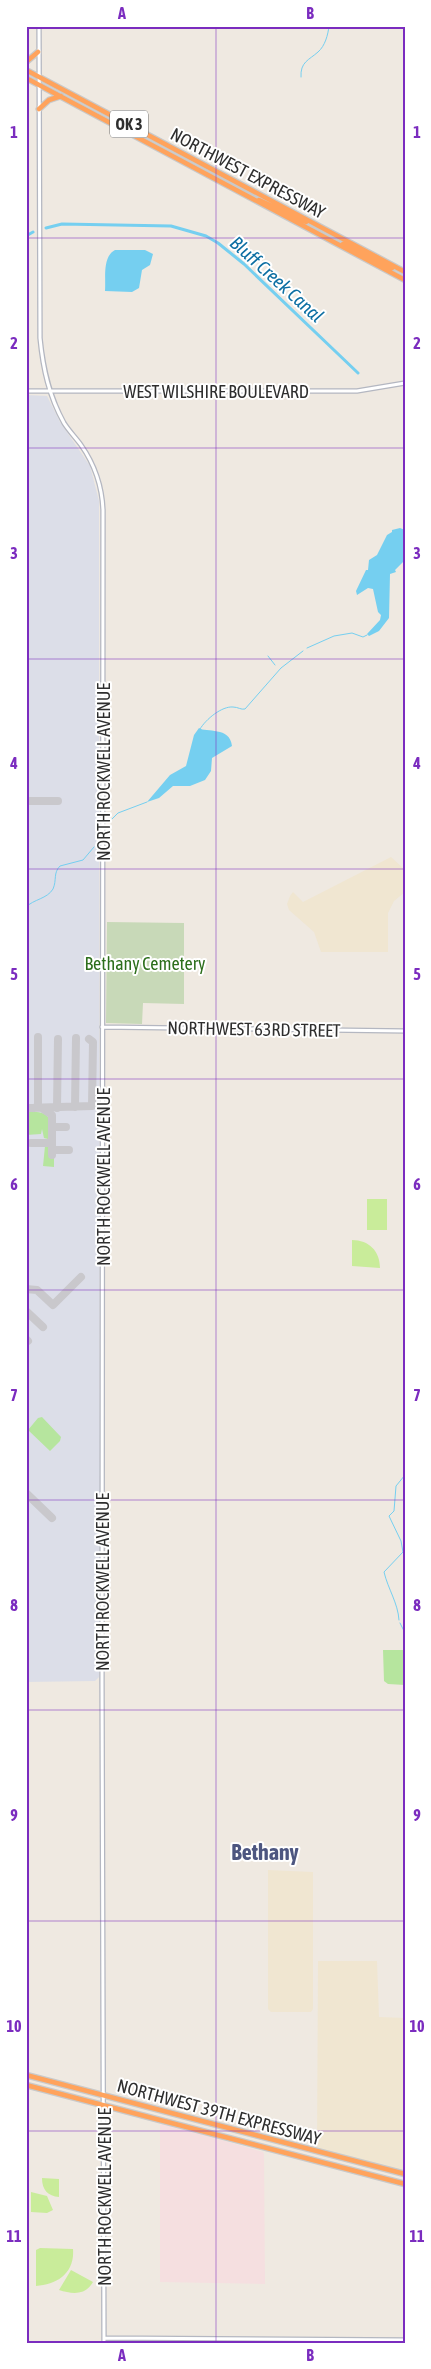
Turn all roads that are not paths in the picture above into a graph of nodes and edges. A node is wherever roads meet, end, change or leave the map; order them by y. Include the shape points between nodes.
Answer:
1 (39, 26) edge
2 (38, 52) junction
3 (26, 62) edge
4 (26, 70) edge
5 (38, 76) junction
6 (26, 78) edge
7 (39, 84) junction
8 (61, 96) junction
9 (39, 109) junction
10 (102, 118) junction
11 (126, 123) junction
12 (121, 128) junction
13 (141, 131) junction
14 (205, 165) junction
15 (202, 171) junction
16 (248, 196) junction
17 (317, 225) junction
18 (330, 240) junction
19 (405, 272) edge
20 (405, 280) edge
21 (405, 383) edge
22 (26, 390) edge
23 (48, 390) junction
24 (102, 1027) junction
25 (405, 1031) edge
26 (26, 2075) edge
27 (26, 2085) edge
28 (104, 2096) junction
29 (104, 2104) junction
30 (405, 2174) edge
31 (405, 2184) edge
32 (104, 2338) junction
33 (405, 2340) edge
34 (104, 2343) edge

1 - 2 main road, NORTH ROCKWELL AVENUE
2 - 3 highway
2 - 5 main road, NORTH ROCKWELL AVENUE
4 - 5 highway, NORTHWEST EXPRESSWAY / OK 3
5 - 7 main road, NORTH ROCKWELL AVENUE
5 - 11 highway, NORTHWEST EXPRESSWAY / OK 3
6 - 7 highway, NORTHWEST EXPRESSWAY / OK 3
7 - 8 highway, NORTHWEST EXPRESSWAY / OK 3
7 - 9 main road, NORTH ROCKWELL AVENUE
8 - 9 highway via 49,100
8 - 10 highway, NORTHWEST EXPRESSWAY / OK 3
9 - 23 main road, NORTH ROCKWELL AVENUE via 40,338
10 - 11 highway
10 - 12 highway, NORTHWEST EXPRESSWAY / OK 3
11 - 13 highway, NORTHWEST EXPRESSWAY / OK 3
12 - 13 highway
12 - 15 highway, NORTHWEST EXPRESSWAY / OK 3
13 - 14 highway, NORTHWEST EXPRESSWAY / OK 3
14 - 15 highway
14 - 17 highway, NORTHWEST EXPRESSWAY / OK 3
15 - 16 highway, NORTHWEST EXPRESSWAY / OK 3
16 - 17 highway
16 - 18 highway, NORTHWEST EXPRESSWAY / OK 3
17 - 19 highway, NORTHWEST EXPRESSWAY / OK 3
18 - 19 highway
18 - 20 highway, NORTHWEST EXPRESSWAY / OK 3
21 - 23 main road, WEST WILSHIRE BOULEVARD via 357,391
22 - 23 main road, WEST WILSHIRE BOULEVARD
23 - 24 main road, NORTH ROCKWELL AVENUE via 65,425 93,465 103,502
24 - 25 main road, NORTHWEST 63RD STREET
24 - 28 main road, NORTH ROCKWELL AVENUE
26 - 28 highway, NORTHWEST 39TH EXPRESSWAY
27 - 29 highway, NORTHWEST 39TH EXPRESSWAY
28 - 29 main road, NORTH ROCKWELL AVENUE
28 - 30 highway, NORTHWEST 39TH EXPRESSWAY
29 - 31 highway, NORTHWEST 39TH EXPRESSWAY
29 - 32 main road, NORTH ROCKWELL AVENUE
32 - 33 main road
32 - 34 main road, NORTH ROCKWELL AVENUE

